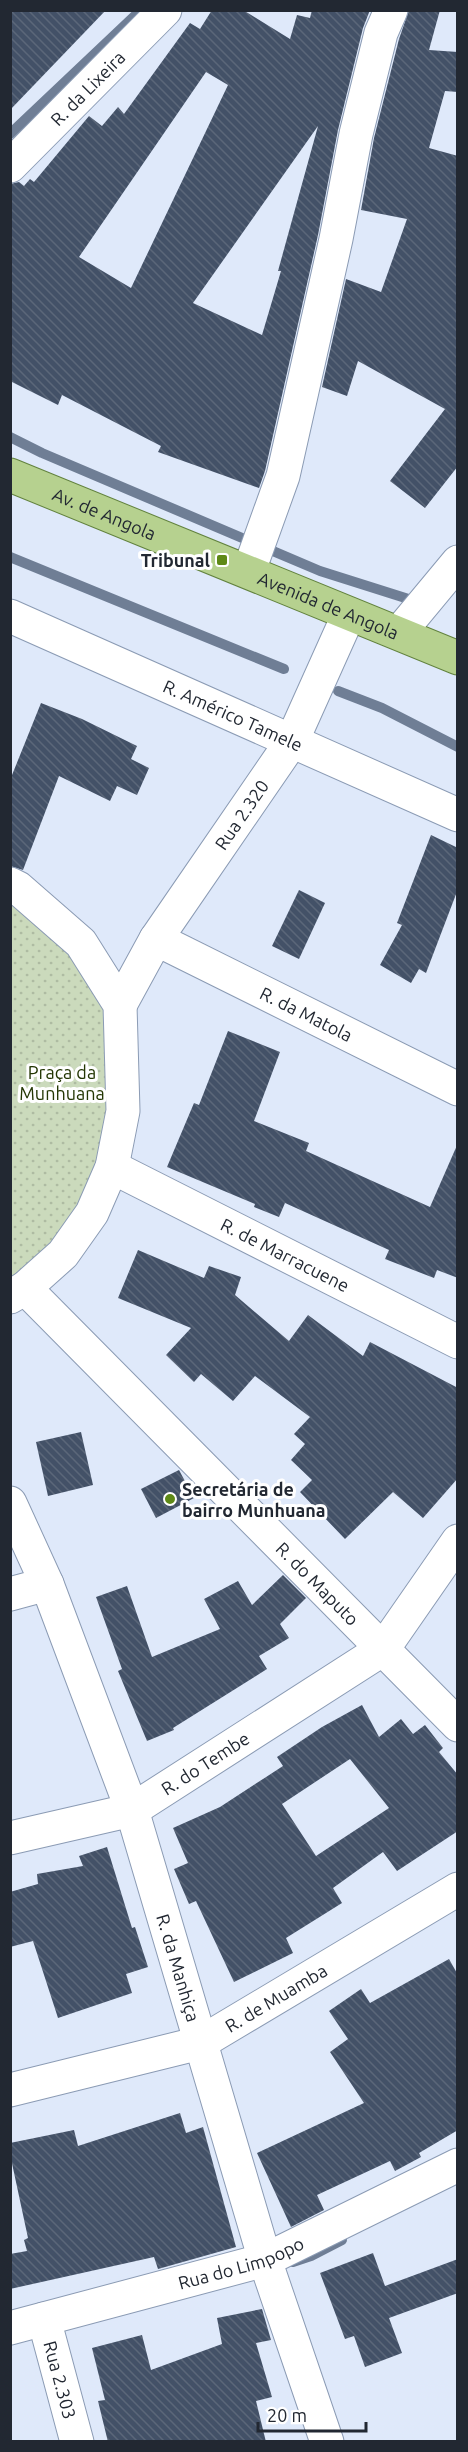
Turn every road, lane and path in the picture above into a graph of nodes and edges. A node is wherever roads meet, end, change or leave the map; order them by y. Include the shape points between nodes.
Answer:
1 (165, 10) edge
2 (391, 10) edge
3 (10, 166) edge
4 (10, 475) edge
5 (198, 552) joint
6 (458, 562) edge
7 (246, 570) junction
8 (349, 614) junction
9 (10, 616) edge
10 (399, 633) junction
11 (458, 658) edge
12 (292, 741) junction
13 (458, 815) edge
14 (10, 884) edge
15 (156, 939) junction
16 (120, 1005) junction
17 (458, 1089) edge
18 (112, 1167) junction
19 (18, 1293) edge
20 (458, 1341) edge
21 (10, 1503) edge
22 (458, 1540) edge
23 (47, 1584) junction
24 (10, 1594) edge
25 (383, 1649) junction
26 (458, 1725) edge
27 (132, 1810) junction
28 (10, 1838) edge
29 (458, 1889) edge
30 (200, 2043) junction
31 (10, 2090) edge
32 (458, 2165) edge
33 (265, 2260) junction
34 (44, 2319) junction
35 (10, 2328) edge
36 (77, 2442) edge
37 (327, 2442) edge

1 - 3 street, R. da Lixeira
2 - 7 street via 381,33 356,134 283,476
4 - 5 main road, Av. de Angola
5 - 7 main road, Avenida de Angola
6 - 10 street
7 - 8 main road, Avenida de Angola
8 - 10 main road, Avenida de Angola
8 - 12 street, Rua 2.320
9 - 12 street, R. Américo Tamele
10 - 11 main road, Avenida de Angola
12 - 13 street, R. Américo Tamele
12 - 15 street, Rua 2.320
14 - 16 street via 81,943
15 - 16 street, Rua 2.320
15 - 17 street, R. da Matola
16 - 18 street via 123,1111
18 - 19 street via 92,1213 63,1254
18 - 20 street, R. de Marracuene
19 - 25 street, R. do Maputo
21 - 23 street, R. da Manhiça
22 - 25 street
23 - 24 street
23 - 27 street, R. da Manhiça
25 - 26 street, R. do Maputo
25 - 27 street, R. do Tembe
27 - 28 street, R. do Tembe
27 - 30 street, R. da Manhiça
29 - 30 street, R. de Muamba
30 - 31 street, R. de Muamba
30 - 33 street, R. da Manhiça
32 - 33 street, Rua do Limpopo
33 - 34 street, Rua do Limpopo
33 - 37 street, R. da Manhiça
34 - 35 street, Rua do Limpopo
34 - 36 street, Rua 2.303

